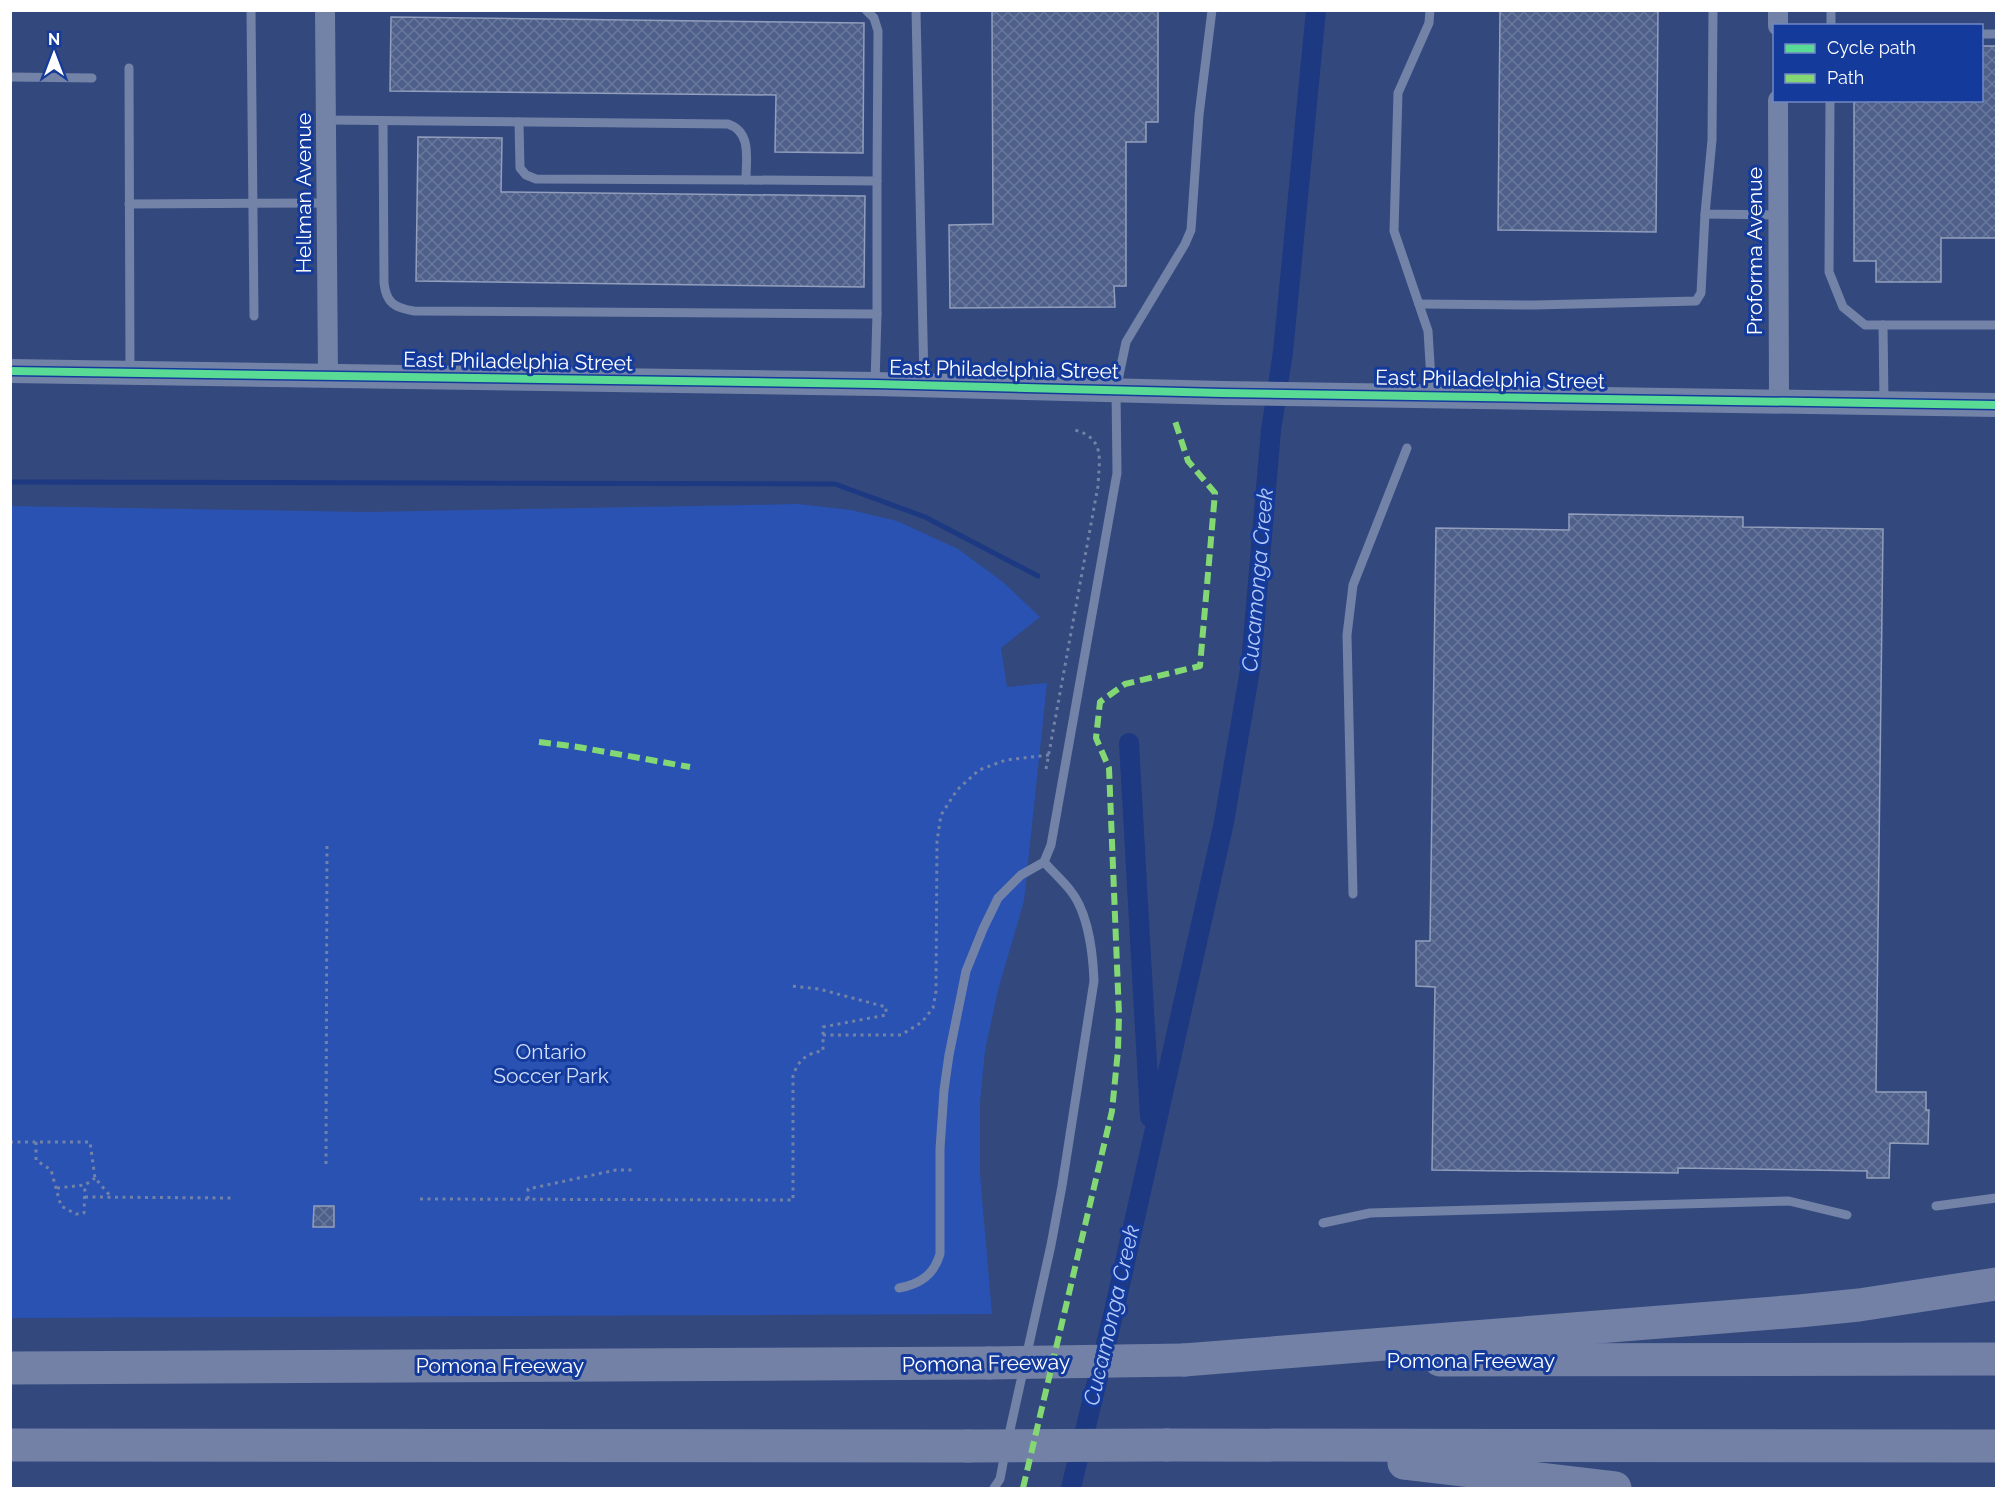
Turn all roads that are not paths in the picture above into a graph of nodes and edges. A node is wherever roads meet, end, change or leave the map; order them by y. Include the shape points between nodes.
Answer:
1 (251, 10) edge
2 (325, 10) edge
3 (866, 10) edge
4 (916, 10) edge
5 (1212, 10) edge
6 (1430, 10) edge
7 (1713, 10) edge
8 (129, 68) dead end
9 (10, 77) edge
10 (92, 78) dead end
11 (1778, 102) edge
12 (1830, 102) edge
13 (326, 120) junction
14 (383, 121) junction
15 (519, 122) junction
16 (746, 180) junction
17 (877, 181) junction
18 (327, 203) junction
19 (129, 204) junction
20 (253, 204) junction
21 (1706, 214) junction
22 (1778, 215) junction
23 (1419, 304) junction
24 (877, 314) junction
25 (254, 316) dead end
26 (1883, 325) junction
27 (1996, 325) edge
28 (10, 371) edge
29 (130, 372) junction
30 (328, 376) junction
31 (874, 384) junction
32 (924, 386) junction
33 (1116, 390) junction
34 (1432, 396) junction
35 (1779, 402) junction
36 (1884, 404) junction
37 (1996, 405) edge
38 (1407, 448) dead end
39 (1044, 862) junction
40 (1353, 894) dead end
41 (1996, 1198) edge
42 (1936, 1206) dead end
43 (1847, 1215) dead end
44 (1323, 1223) dead end
45 (1996, 1284) edge
46 (899, 1288) dead end
47 (1996, 1359) edge
48 (1184, 1360) junction
49 (10, 1368) edge
50 (10, 1445) edge
51 (1253, 1445) junction
52 (1996, 1446) edge
53 (994, 1488) edge
54 (1616, 1488) edge

1 - 20 lane
2 - 13 street, Hellman Avenue
3 - 17 lane via 878,31
4 - 32 lane
5 - 33 lane via 1191,230 1126,342
6 - 23 lane via 1429,23 1398,93 1394,231
7 - 21 lane via 1712,140
8 - 19 lane
9 - 10 lane
11 - 22 street, Proforma Avenue
12 - 26 lane via 1829,272 1843,307 1865,325
13 - 14 lane
13 - 18 street, Hellman Avenue
14 - 15 lane
14 - 24 lane via 384,283 385,293 396,306 414,311
15 - 16 lane via 728,124 739,129 746,142
15 - 16 lane via 520,168 536,179
16 - 17 lane
17 - 24 lane
18 - 20 lane
18 - 30 street, Hellman Avenue
19 - 20 lane
19 - 29 lane
20 - 25 lane
21 - 22 lane
21 - 23 lane via 1701,293 1696,301
22 - 35 street, Proforma Avenue
23 - 34 lane via 1428,331
24 - 31 lane
26 - 27 lane
26 - 36 lane
28 - 29 street, East Philadelphia Street
29 - 30 street, East Philadelphia Street
30 - 31 street, East Philadelphia Street
31 - 32 street, East Philadelphia Street
32 - 33 street, East Philadelphia Street
33 - 34 street, East Philadelphia Street
33 - 39 lane via 1117,472 1051,845
34 - 35 street, East Philadelphia Street
35 - 36 street, East Philadelphia Street
36 - 37 street, East Philadelphia Street
38 - 40 lane via 1353,585 1347,635
39 - 46 lane via 1021,874 998,898 966,971 944,1090 939,1166 940,1254 931,1274 921,1282
39 - 53 lane via 1072,892 1085,922 1093,952 1094,981 1051,1245 1000,1479
41 - 42 lane
43 - 44 lane via 1789,1201 1371,1213
45 - 48 highway via 1799,1311
47 - 48 highway, Pomona Freeway
48 - 49 highway, Pomona Freeway, bridge
50 - 51 highway, bridge
51 - 52 highway
51 - 54 highway

